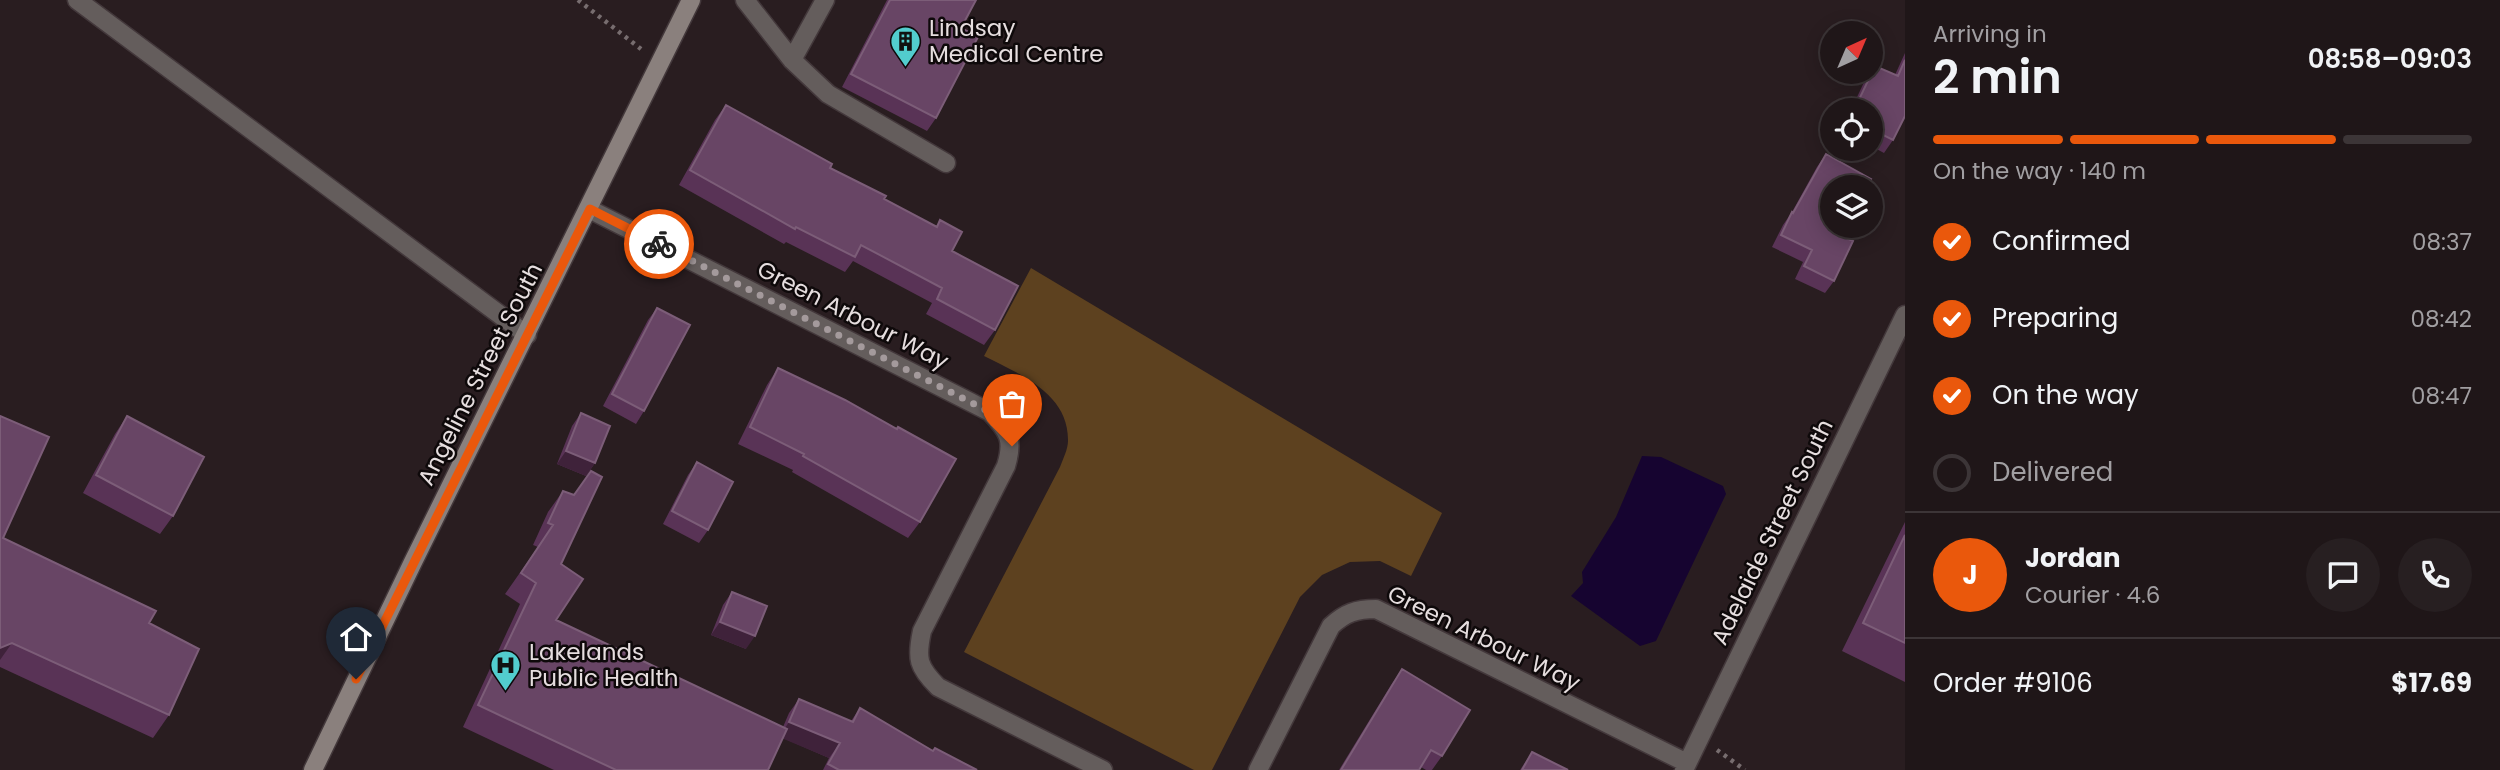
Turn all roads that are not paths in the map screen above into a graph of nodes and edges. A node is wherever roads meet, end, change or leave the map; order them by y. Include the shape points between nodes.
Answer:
1 (78, 0) edge
2 (691, 0) edge
3 (745, 0) edge
4 (825, 0) edge
5 (792, 60) junction
6 (946, 163) dead end
7 (590, 209) junction
8 (1905, 315) edge
9 (527, 335) junction
10 (1685, 767) edge
11 (313, 770) edge
12 (1103, 770) edge
13 (1258, 770) edge

1 - 9 street
2 - 7 main road, Angeline Street South
3 - 5 street
4 - 5 street
5 - 6 street via 836,101
7 - 9 main road, Angeline Street South
7 - 12 street, Green Arbour Way via 990,412 1005,428 1012,446 1006,466 922,631 917,652 922,672 938,687
8 - 10 street, Adelaide Street South
9 - 11 main road, Angeline Street South
10 - 13 street, Green Arbour Way via 1376,609 1359,609 1331,626

